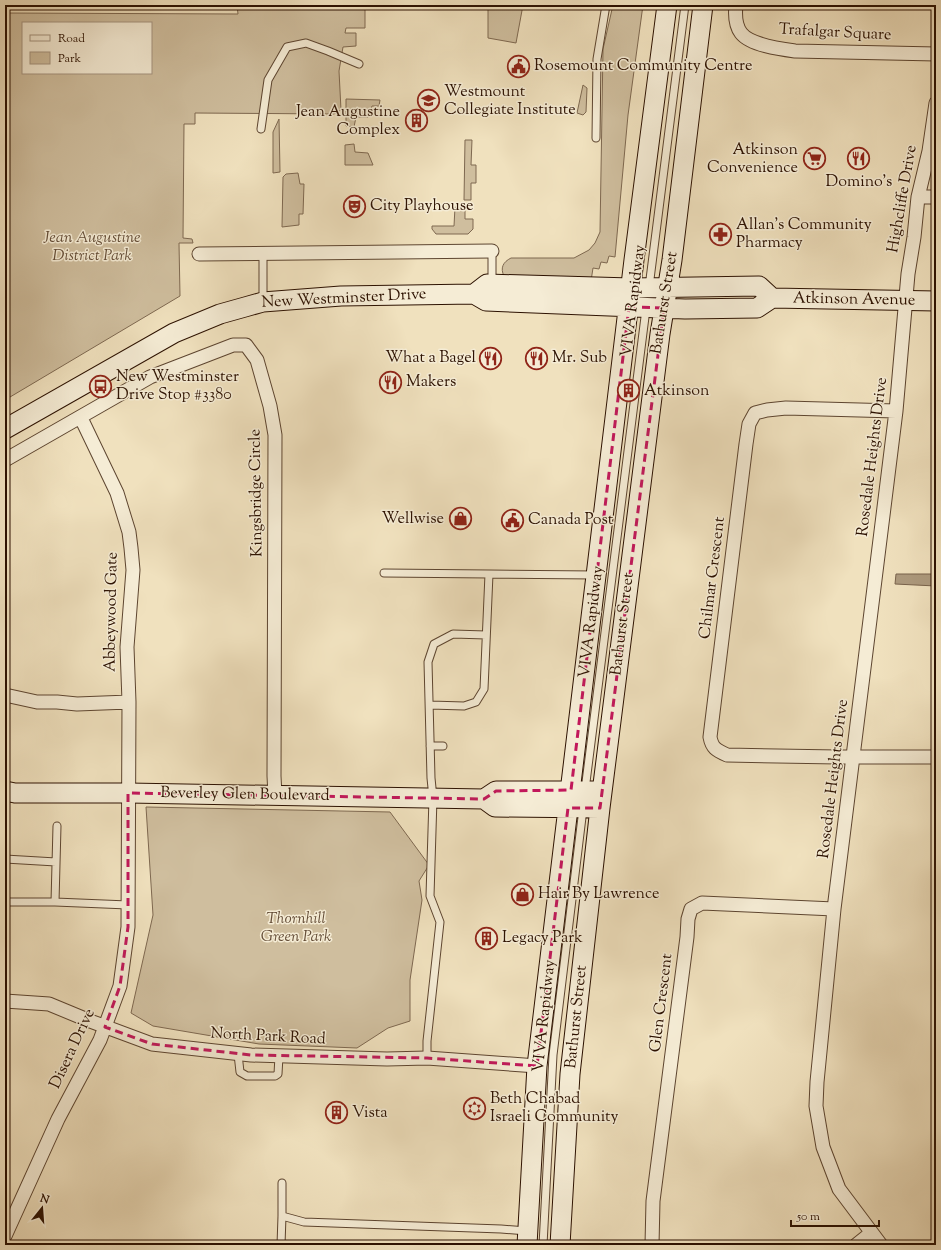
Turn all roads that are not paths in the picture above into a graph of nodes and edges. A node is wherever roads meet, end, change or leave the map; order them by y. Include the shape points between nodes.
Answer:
1 (606, 5) edge
2 (667, 5) edge
3 (685, 5) edge
4 (703, 5) edge
5 (736, 5) edge
6 (936, 54) edge
7 (359, 64) dead end
8 (936, 103) edge
9 (261, 129) dead end
10 (596, 138) dead end
11 (918, 197) junction
12 (936, 197) edge
13 (492, 252) joint
14 (263, 253) junction
15 (199, 254) dead end
16 (492, 284) junction
17 (474, 294) junction
18 (648, 298) junction
19 (906, 301) junction
20 (936, 301) edge
21 (264, 302) junction
22 (896, 411) junction
23 (81, 418) junction
24 (5, 429) edge
25 (5, 460) edge
26 (384, 573) dead end
27 (489, 574) junction
28 (596, 575) junction
29 (486, 635) junction
30 (5, 695) edge
31 (129, 702) junction
32 (430, 706) junction
33 (430, 746) junction
34 (443, 746) dead end
35 (936, 757) edge
36 (854, 758) junction
37 (5, 791) edge
38 (128, 793) junction
39 (275, 796) junction
40 (433, 798) junction
41 (585, 799) junction
42 (57, 826) dead end
43 (5, 859) edge
44 (56, 862) junction
45 (5, 902) edge
46 (55, 902) junction
47 (128, 905) junction
48 (834, 909) junction
49 (5, 1001) edge
50 (105, 1027) junction
51 (238, 1054) junction
52 (279, 1056) junction
53 (427, 1058) junction
54 (537, 1066) junction
55 (282, 1183) dead end
56 (282, 1216) junction
57 (871, 1233) junction
58 (5, 1236) edge
59 (527, 1238) edge
60 (280, 1245) edge
61 (543, 1245) edge
62 (560, 1245) edge
63 (652, 1245) edge
64 (856, 1245) edge
65 (881, 1245) edge

1 - 10 lane via 597,59
2 - 18 main road, Bathurst Street
3 - 18 lane, VIVA Rapidway
4 - 18 main road, Bathurst Street via 672,260
5 - 6 street, Trafalgar Square via 736,24 741,33 750,40 778,49
7 - 9 lane via 306,43 287,47 268,80
8 - 11 street, Highcliffe Drive
11 - 12 street
11 - 19 street, Highcliffe Drive
13 - 14 street
13 - 16 lane
14 - 15 street
14 - 21 lane
16 - 17 main road, New Westminster Drive
16 - 18 main road
17 - 18 main road, New Westminster Drive via 486,302
17 - 21 main road, New Westminster Drive via 341,296
18 - 19 main road, Atkinson Avenue via 757,308 772,298
18 - 28 main road, Bathurst Street
18 - 41 main road, Bathurst Street
19 - 20 main road, Atkinson Avenue
19 - 22 street, Rosedale Heights Drive
21 - 24 main road, New Westminster Drive via 220,314 174,333
22 - 36 street, Rosedale Heights Drive
22 - 36 street, Chilmar Crescent via 786,408 755,413 749,424 710,737 711,744 726,755
23 - 25 street, Kingsbridge Circle
23 - 31 street, Abbeywood Gate via 117,493 129,532 133,570 127,646
23 - 39 street, Kingsbridge Circle via 150,377 233,345 246,345 257,360 275,435
26 - 27 lane
27 - 28 lane
27 - 29 lane
28 - 41 main road, Bathurst Street
29 - 32 lane via 484,689 476,702 464,706
29 - 32 lane via 453,634 434,644 428,662
30 - 31 street via 37,702
31 - 38 street, Abbeywood Gate
32 - 33 lane
33 - 34 lane
33 - 40 lane
35 - 36 street
36 - 48 street, Rosedale Heights Drive
37 - 38 main road, Beverley Glen Boulevard
38 - 39 main road, Beverley Glen Boulevard
38 - 47 street, Disera Drive
39 - 40 main road, Beverley Glen Boulevard
40 - 41 main road, Beverley Glen Boulevard via 484,799 496,807
40 - 53 lane via 430,896 440,922
41 - 54 main road, Bathurst Street
41 - 61 lane, VIVA Rapidway via 553,1055
41 - 62 main road, Bathurst Street
42 - 44 lane
43 - 44 lane
44 - 46 lane
45 - 46 lane
46 - 47 lane
47 - 50 street, Disera Drive via 128,927 120,986
48 - 57 street, Rosedale Heights Drive via 816,1106 823,1147 839,1189
48 - 63 street, Glen Crescent via 702,903 691,909 653,1201
49 - 50 street, North Park Road via 49,1004
50 - 51 street, North Park Road via 152,1044
50 - 58 street, Disera Drive via 58,1119
51 - 52 street, North Park Road
51 - 52 lane via 240,1072 247,1076 275,1076 278,1074
52 - 53 street, North Park Road
53 - 54 street, North Park Road
54 - 59 main road, Bathurst Street
55 - 56 lane
56 - 59 lane via 304,1222 501,1229
56 - 60 lane
57 - 64 street
57 - 65 street, Rosedale Heights Drive

